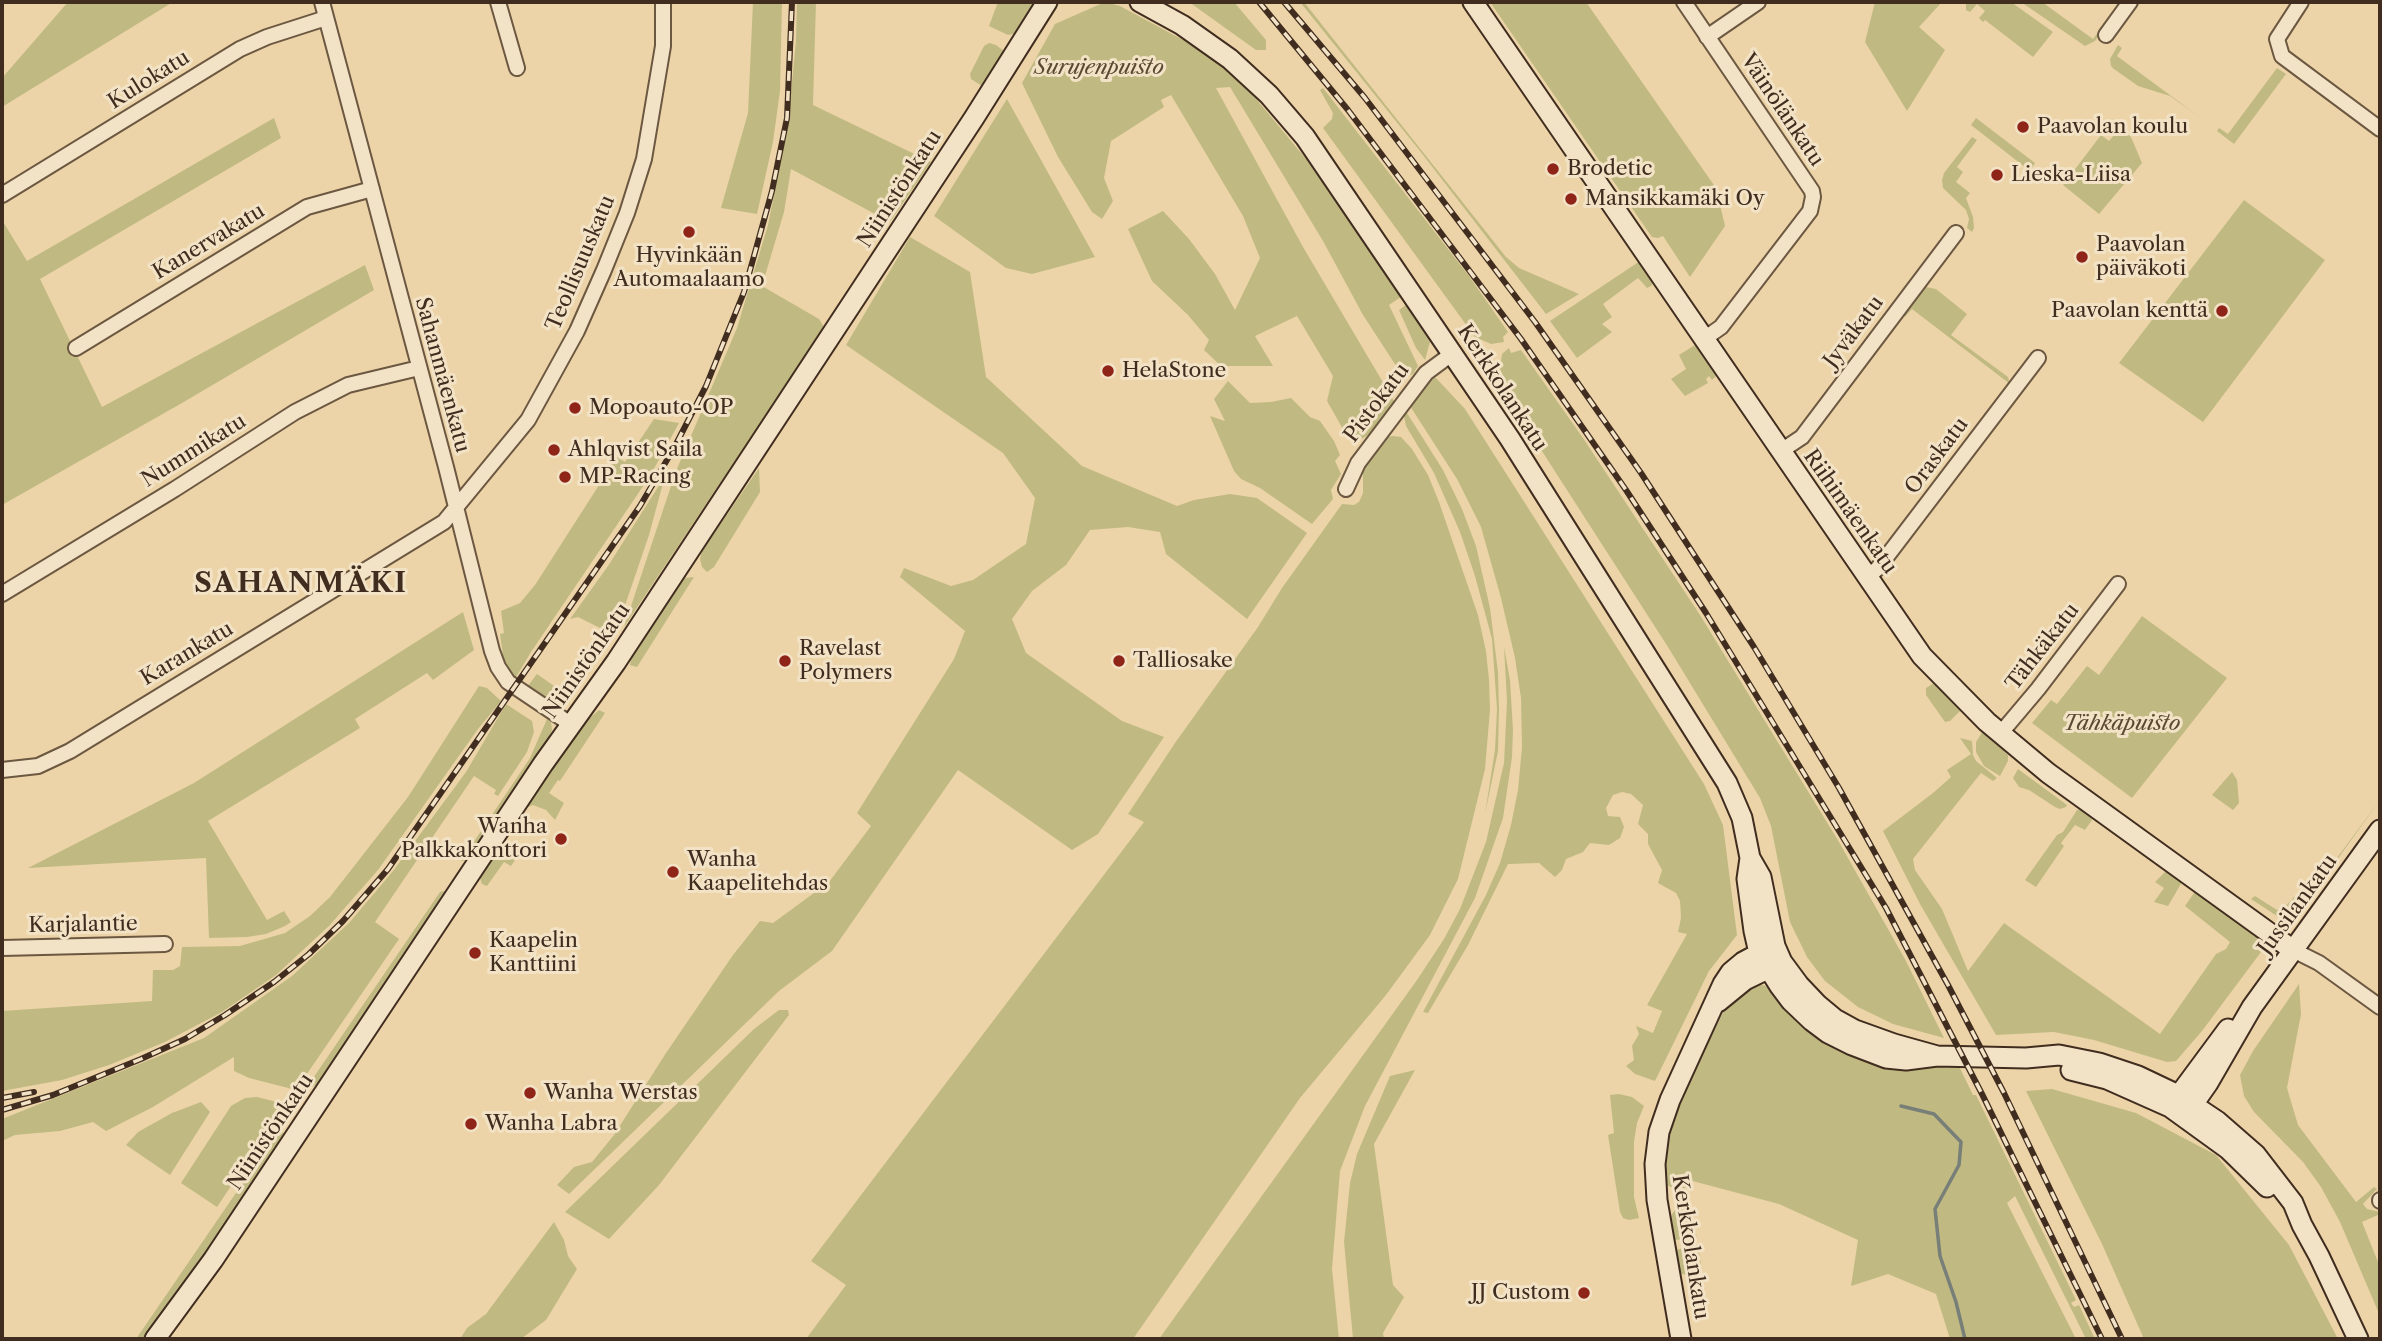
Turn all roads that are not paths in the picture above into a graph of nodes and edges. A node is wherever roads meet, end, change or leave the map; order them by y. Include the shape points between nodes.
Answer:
1 (322, 2) edge
2 (498, 2) edge
3 (663, 2) edge
4 (1047, 2) edge
5 (1140, 2) edge
6 (1473, 2) edge
7 (1684, 2) edge
8 (1758, 2) edge
9 (2130, 2) edge
10 (2301, 2) edge
11 (326, 18) junction
12 (2106, 35) dead end
13 (1707, 37) junction
14 (517, 68) dead end
15 (2380, 130) edge
16 (372, 189) junction
17 (2, 195) edge
18 (1956, 233) dead end
19 (1704, 339) junction
20 (76, 348) dead end
21 (1453, 353) junction
22 (2038, 358) dead end
23 (419, 368) junction
24 (1781, 451) junction
25 (1346, 489) dead end
26 (456, 508) junction
27 (1867, 577) junction
28 (2118, 584) dead end
29 (2, 594) edge
30 (572, 725) junction
31 (2000, 734) junction
32 (2, 770) edge
33 (2380, 830) edge
34 (165, 944) dead end
35 (2, 948) edge
36 (2293, 950) junction
37 (1771, 957) junction
38 (2380, 1007) edge
39 (2181, 1105) junction
40 (155, 1339) edge
41 (1681, 1339) edge
42 (2358, 1339) edge

1 - 11 street, Sahanmäenkatu
2 - 14 street
3 - 26 street, Teollisuuskatu via 663,46 644,159 604,270 572,342 528,420
4 - 30 street, Niinistönkatu
5 - 21 street, Kerkkolankatu via 1230,59 1269,95 1305,136
6 - 19 street, Riihimäenkatu
7 - 13 street, Väinölänkatu
8 - 13 street
9 - 12 street
10 - 15 street via 2281,30 2278,47 2288,62
11 - 16 street, Sahanmäenkatu
11 - 17 street, Kulokatu via 240,49
13 - 19 street, Väinölänkatu via 1813,197 1810,211 1721,327
16 - 20 street, Kanervakatu via 307,207
16 - 23 street, Sahanmäenkatu
18 - 24 street, Jyväkatu via 1802,437
19 - 24 street, Riihimäenkatu
21 - 25 street, Pistokatu via 1426,373 1358,463
21 - 37 street, Kerkkolankatu via 1727,783 1742,818 1750,858 1761,877
22 - 27 street, Oraskatu
23 - 26 street, Sahanmäenkatu
23 - 29 street, Nummikatu via 348,385 295,412
24 - 27 street, Riihimäenkatu
26 - 30 street, Sahanmäenkatu via 498,667 514,688
26 - 32 street, Karankatu via 444,522 70,751 38,766
27 - 31 street, Riihimäenkatu via 1923,656
28 - 31 street, Tähkäkatu
30 - 40 street, Niinistönkatu via 213,1260
31 - 36 street, Riihimäenkatu
33 - 36 street, Jussilankatu
34 - 35 street, Karjalantie
36 - 38 street
36 - 39 street, Jussilankatu via 2252,1007 2226,1031
37 - 39 street via 1835,1019 1894,1045 1937,1056 2059,1055 2082,1059 2127,1072
37 - 41 street, Kerkkolankatu via 1714,1006 1659,1132 1657,1200
39 - 42 street via 2302,1225

